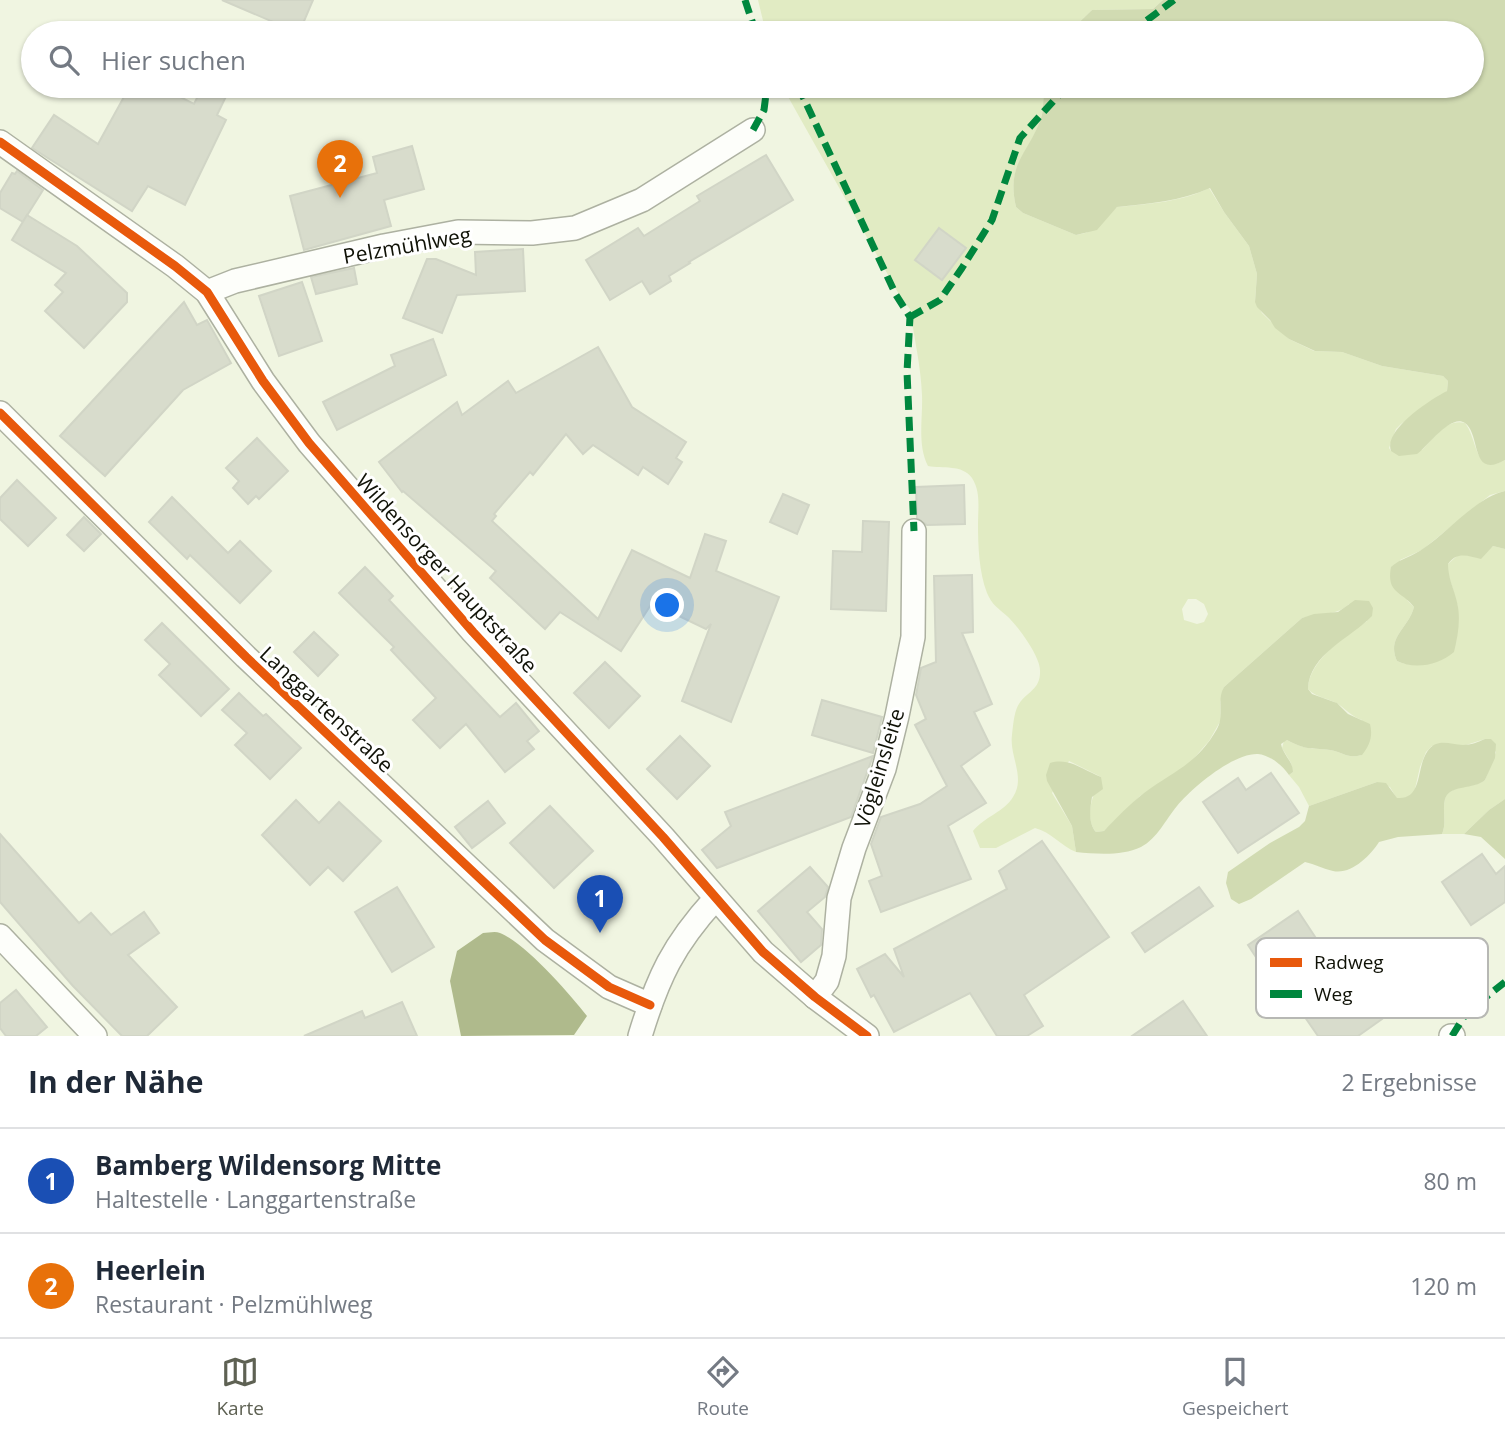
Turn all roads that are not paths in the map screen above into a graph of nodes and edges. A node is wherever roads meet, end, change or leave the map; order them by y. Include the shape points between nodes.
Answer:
1 (752, 130) dead end
2 (0, 142) edge
3 (207, 292) junction
4 (0, 413) edge
5 (914, 531) dead end
6 (715, 899) junction
7 (0, 936) edge
8 (815, 997) junction
9 (650, 1005) junction
10 (95, 1036) edge
11 (640, 1036) edge
12 (867, 1036) edge

1 - 3 street, Pelzmühlweg via 642,200 575,228 532,233 458,232 248,278
2 - 3 street, Wildensorger Hauptstraße
3 - 6 street, Wildensorger Hauptstraße via 309,443
4 - 9 street, Langgartenstraße via 246,657 545,940 609,987
5 - 8 street, Vögleinsleite via 913,637 897,716 884,769 839,898 827,981
6 - 8 street, Wildensorger Hauptstraße via 763,952
6 - 9 street via 682,937
7 - 10 street
8 - 12 street, Wildensorger Hauptstraße
9 - 11 street

